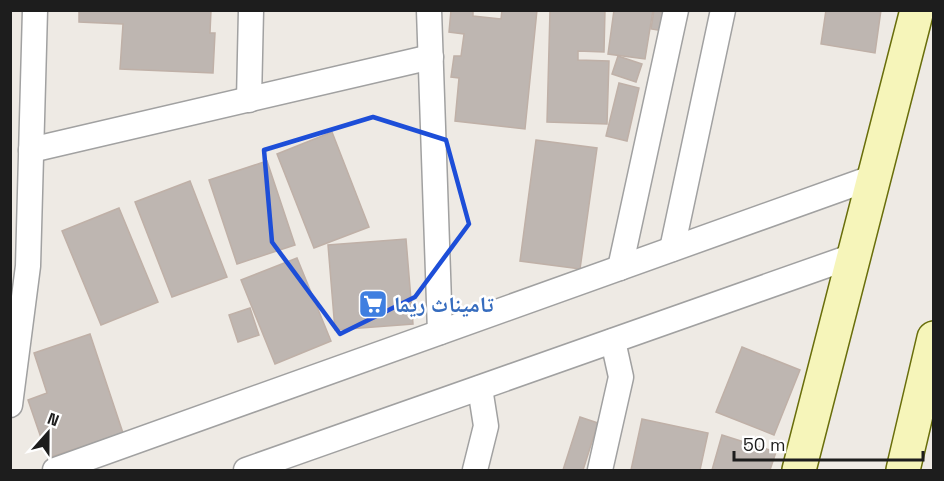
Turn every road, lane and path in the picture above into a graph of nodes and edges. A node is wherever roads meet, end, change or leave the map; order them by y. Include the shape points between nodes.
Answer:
1 (35, 10) edge
2 (250, 10) edge
3 (429, 10) edge
4 (676, 10) edge
5 (723, 10) edge
6 (917, 10) edge
7 (431, 57) junction
8 (249, 100) junction
9 (31, 150) junction
10 (874, 177) junction
11 (672, 249) junction
12 (854, 256) junction
13 (620, 268) junction
14 (440, 332) junction
15 (613, 341) junction
16 (932, 356) edge
17 (480, 388) junction
18 (10, 405) edge
19 (55, 471) edge
20 (246, 471) edge
21 (475, 471) edge
22 (600, 471) edge
23 (799, 471) edge
24 (903, 471) edge

1 - 9 street
2 - 8 street
3 - 7 street
4 - 13 street
5 - 11 street
6 - 10 street
7 - 8 street
7 - 14 street
8 - 9 street
9 - 18 street via 28,266
10 - 11 street
10 - 12 street
11 - 13 street
12 - 15 street
12 - 23 street
13 - 14 street
14 - 19 street
15 - 17 street
15 - 22 street via 621,377
16 - 24 street
17 - 20 street
17 - 21 street via 486,426

